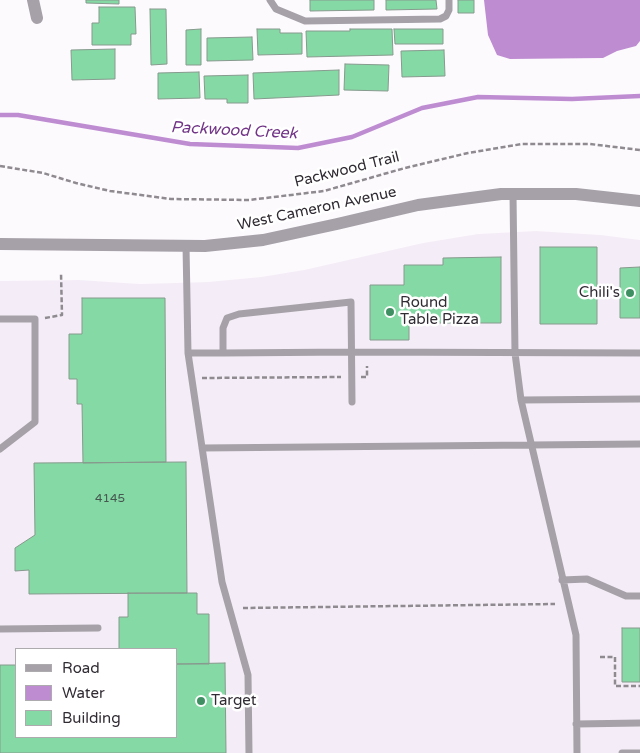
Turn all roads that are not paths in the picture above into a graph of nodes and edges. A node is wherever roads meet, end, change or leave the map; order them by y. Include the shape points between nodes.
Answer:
1 (33, 0) edge
2 (270, 0) edge
3 (449, 0) edge
4 (38, 18) dead end
5 (513, 194) junction
6 (640, 201) edge
7 (0, 244) edge
8 (186, 246) junction
9 (0, 320) edge
10 (351, 352) junction
11 (188, 353) junction
12 (223, 353) junction
13 (515, 353) junction
14 (640, 353) edge
15 (640, 399) edge
16 (520, 400) junction
17 (352, 402) dead end
18 (640, 444) edge
19 (530, 445) junction
20 (202, 448) junction
21 (0, 449) edge
22 (562, 580) junction
23 (640, 596) edge
24 (98, 628) dead end
25 (0, 629) edge
26 (640, 723) edge
27 (576, 724) junction
28 (250, 753) edge
29 (577, 753) edge
30 (615, 753) edge
31 (622, 753) edge
32 (640, 753) edge

1 - 4 street
2 - 3 lane via 276,9 305,21 440,19 449,10
5 - 6 street, West Cameron Avenue via 576,194
5 - 8 street, West Cameron Avenue via 418,205 263,240
5 - 13 lane
7 - 8 street, West Cameron Avenue
8 - 11 lane
9 - 21 lane via 35,319 35,422
10 - 12 lane
10 - 12 lane via 351,302 227,318 223,328
10 - 13 lane
10 - 17 lane
11 - 12 lane
11 - 20 lane
13 - 14 lane
13 - 16 lane
15 - 16 lane
16 - 19 lane
18 - 19 lane
19 - 20 lane
19 - 22 lane
20 - 28 lane via 222,582 248,675
22 - 23 lane via 587,579 626,596
22 - 27 lane via 576,635
24 - 25 lane
26 - 27 lane
27 - 29 lane
30 - 31 lane
31 - 32 lane

